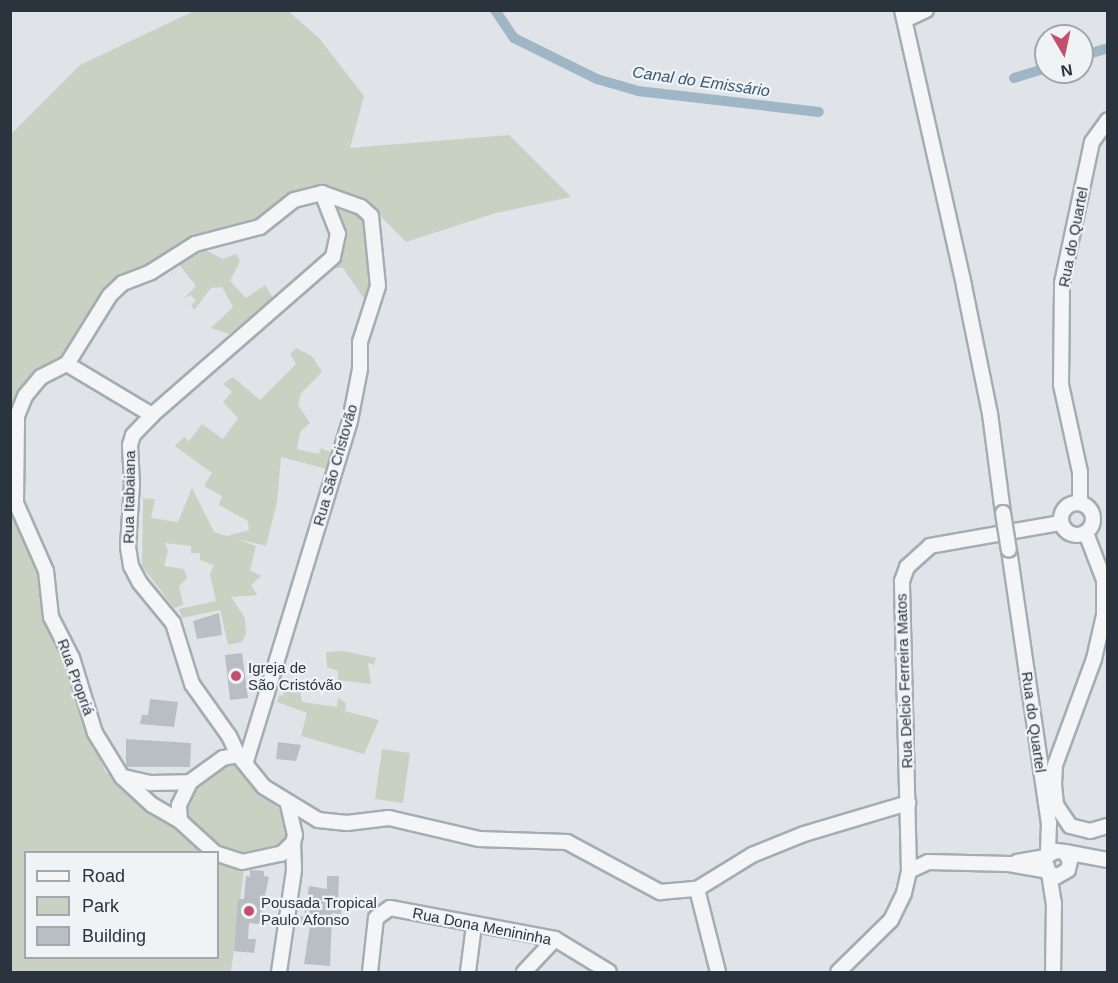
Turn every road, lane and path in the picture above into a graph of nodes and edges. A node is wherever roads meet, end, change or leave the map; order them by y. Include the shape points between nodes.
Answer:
1 (926, 10) edge
2 (903, 15) edge
3 (1107, 120) edge
4 (322, 193) junction
5 (67, 364) junction
6 (152, 416) junction
7 (1080, 502) junction
8 (1061, 523) junction
9 (1086, 533) junction
10 (242, 758) junction
11 (122, 777) junction
12 (190, 782) junction
13 (908, 803) junction
14 (288, 805) junction
15 (318, 820) junction
16 (180, 821) junction
17 (1049, 823) junction
18 (1107, 826) edge
19 (1090, 831) junction
20 (1107, 836) edge
21 (294, 839) junction
22 (214, 851) edge
23 (1063, 852) junction
24 (910, 853) junction
25 (219, 854) edge
26 (270, 858) junction
27 (1103, 859) edge
28 (928, 862) junction
29 (1048, 864) junction
30 (294, 870) junction
31 (909, 871) junction
32 (1066, 872) junction
33 (697, 889) junction
34 (1054, 903) junction
35 (474, 926) junction
36 (555, 939) junction
37 (279, 972) edge
38 (370, 972) edge
39 (468, 972) edge
40 (524, 972) edge
41 (609, 972) edge
42 (716, 972) edge
43 (838, 972) edge
44 (1053, 972) edge

1 - 2 street
2 - 17 street, Rua do Quartel, bridge via 976,344
3 - 7 street, Rua do Quartel via 1092,142 1062,283 1061,385 1080,472
4 - 5 street via 294,200 277,217 243,233 195,244 151,272 123,283 110,295
4 - 6 street, Rua Itabaiana via 338,234 333,257
4 - 10 street, Rua São Cristovão via 361,207 371,216 378,286 360,342 360,369 350,421
5 - 6 street
5 - 11 street, Rua Propriá via 41,376 25,396 17,416 16,502 46,571 51,617 72,658 95,733
6 - 10 street, Rua Itabaiana via 133,435 130,445 128,547 132,566 140,583 173,622 192,684
7 - 8 street via 1066,506
7 - 9 street via 1091,510 1093,520
8 - 9 street via 1066,531
8 - 13 street, Rua Delcio Ferreira Matos via 930,546 907,567 902,581
9 - 19 street, Rua do Quartel via 1104,580 1104,615 1094,659 1055,765 1054,785 1056,806 1070,826
10 - 12 street via 223,758
10 - 14 street via 264,787
11 - 12 street via 151,783
11 - 16 street, Rua Propriá via 152,805
12 - 16 street via 178,805
13 - 24 street, Rua Delcio Ferreira Matos
13 - 33 street via 804,834 752,855
14 - 15 street
14 - 21 street
15 - 21 street
15 - 33 street via 347,823 389,818 479,839 567,842 660,892
16 - 22 street
17 - 23 street, Rua do Quartel
17 - 29 street, Rua do Quartel
18 - 19 street
19 - 20 street, Rua do Quartel
21 - 26 street
21 - 30 street
23 - 27 street
23 - 29 street
23 - 32 street, Rua do Quartel via 1070,861
24 - 28 street
24 - 31 street, Rua Delcio Ferreira Matos
25 - 26 street via 242,862
26 - 30 street
27 - 32 street
28 - 29 street
28 - 31 street
29 - 32 street
29 - 34 street, Rua do Quartel
30 - 37 street
31 - 43 street, Rua Delcio Ferreira Matos via 891,920
32 - 34 street
33 - 42 street
34 - 44 street
35 - 36 street, Rua Dona Menininha
35 - 38 street, Rua Dona Menininha via 390,908 382,910 376,918
35 - 39 street
36 - 40 street
36 - 41 street, Rua Dona Menininha

